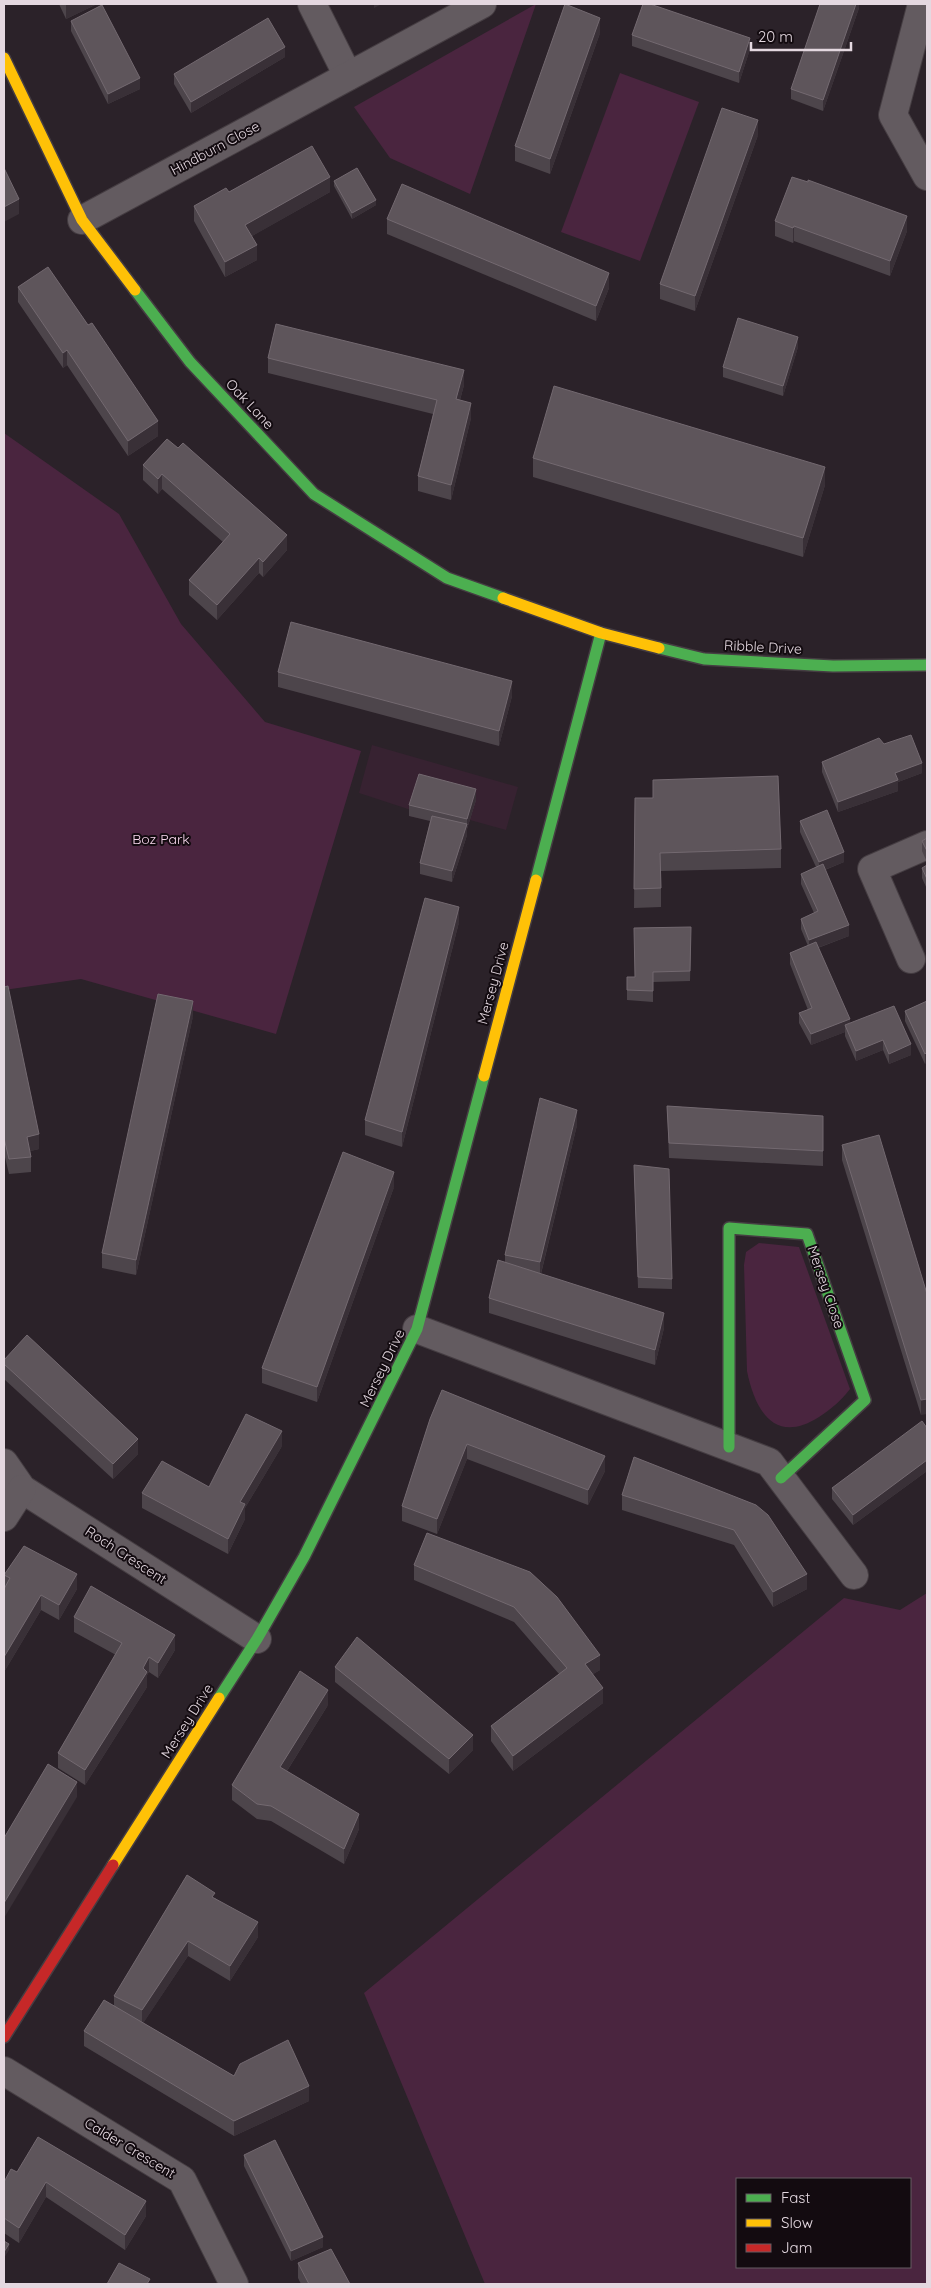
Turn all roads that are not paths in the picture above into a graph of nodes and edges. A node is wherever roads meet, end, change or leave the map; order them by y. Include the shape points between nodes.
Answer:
1 (312, 4) edge
2 (482, 4) edge
3 (922, 4) edge
4 (4, 58) edge
5 (348, 76) junction
6 (927, 176) edge
7 (82, 220) junction
8 (601, 633) junction
9 (927, 665) edge
10 (927, 845) edge
11 (911, 959) dead end
12 (417, 1329) junction
13 (729, 1447) junction
14 (4, 1463) edge
15 (781, 1478) junction
16 (22, 1489) junction
17 (4, 1517) edge
18 (854, 1575) dead end
19 (257, 1639) junction
20 (4, 2037) edge
21 (4, 2071) edge
22 (234, 2284) edge

1 - 5 street
2 - 5 street, Hindburn Close
3 - 6 street via 893,115
4 - 7 street, Oak Lane
5 - 7 street, Hindburn Close
7 - 8 street, Oak Lane via 190,362 314,494 447,578
8 - 9 street, Ribble Drive via 704,659 833,666
8 - 12 street, Mersey Drive
10 - 11 street via 872,869
12 - 13 street
12 - 19 street, Mersey Drive via 311,1545
13 - 15 street via 769,1462
13 - 15 street, Mersey Close via 729,1228 807,1234 865,1400
14 - 16 street, Roch Crescent
15 - 18 street
16 - 17 street
16 - 19 street, Roch Crescent
19 - 20 street, Mersey Drive
21 - 22 street, Calder Crescent via 182,2180

